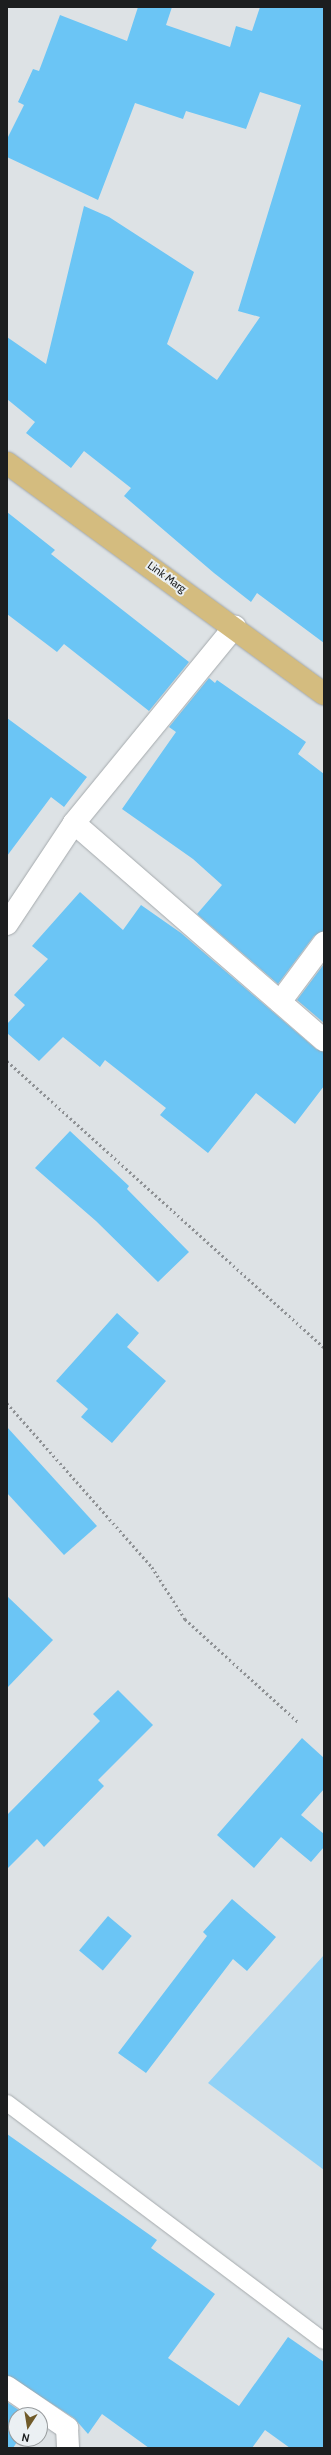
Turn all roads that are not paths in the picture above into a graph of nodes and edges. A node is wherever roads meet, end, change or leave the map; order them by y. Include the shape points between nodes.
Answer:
1 (7, 464) edge
2 (235, 626) junction
3 (324, 694) edge
4 (74, 823) junction
5 (7, 924) edge
6 (324, 943) edge
7 (280, 1002) junction
8 (324, 1040) edge
9 (7, 2103) edge
10 (324, 2341) edge
11 (7, 2387) edge
12 (68, 2448) edge

1 - 2 main road, Link Marg
2 - 3 main road, Link Marg
2 - 4 street
4 - 5 street
4 - 7 street
6 - 7 street
7 - 8 street
9 - 10 lane
11 - 12 street via 67,2428

